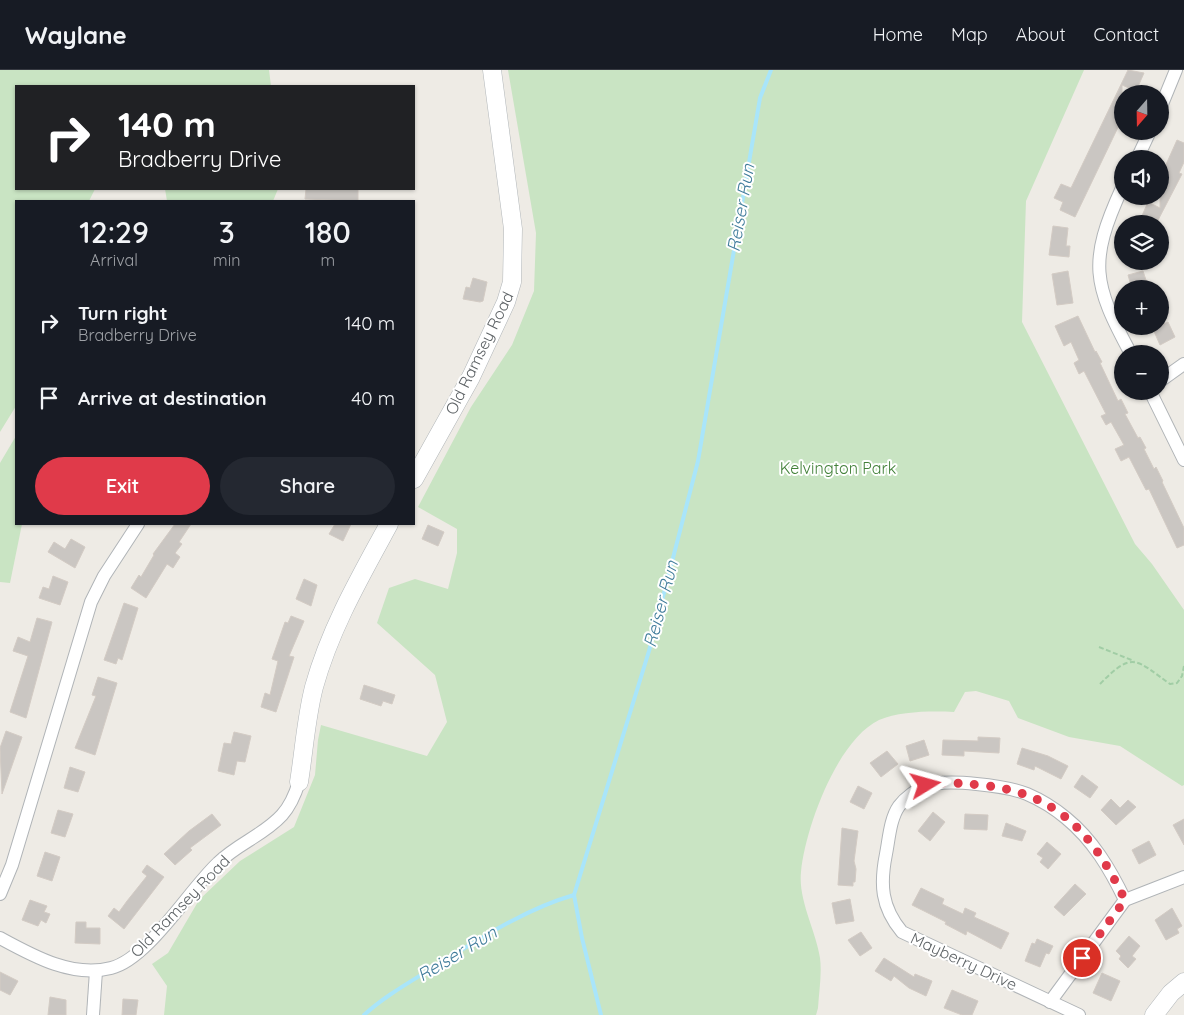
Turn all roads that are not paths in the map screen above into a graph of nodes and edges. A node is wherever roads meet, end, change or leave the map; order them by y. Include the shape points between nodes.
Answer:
1 (492, 70) edge
2 (1176, 70) edge
3 (1169, 87) edge
4 (1114, 205) edge
5 (1125, 345) edge
6 (1184, 364) edge
7 (1169, 375) edge
8 (1154, 400) edge
9 (1184, 460) edge
10 (415, 477) edge
11 (137, 525) edge
12 (388, 525) edge
13 (299, 782) joint
14 (1184, 877) edge
15 (0, 894) edge
16 (1125, 900) junction
17 (0, 938) edge
18 (96, 971) junction
19 (1184, 982) edge
20 (1050, 1002) junction
21 (93, 1015) edge
22 (1079, 1015) edge
23 (1154, 1015) edge

1 - 10 street, Old Ramsey Road via 513,230 512,282 471,377
2 - 3 street
4 - 5 street via 1106,222 1100,250 1099,276 1108,312
6 - 7 street
8 - 9 street
11 - 15 street via 91,602 12,866
12 - 13 street, Old Ramsey Road via 329,643 314,689
13 - 18 street, Old Ramsey Road via 293,800 274,824 220,861 148,942 113,968
14 - 16 street
16 - 20 street
16 - 20 street, Mayberry Drive via 1108,866 1082,832 1047,803 1025,793 946,782 926,785 899,807 882,877 883,900 891,920 902,932 918,941
17 - 18 street, Old Ramsey Road via 66,968
18 - 21 street
19 - 23 street
20 - 22 street, Mayberry Drive

